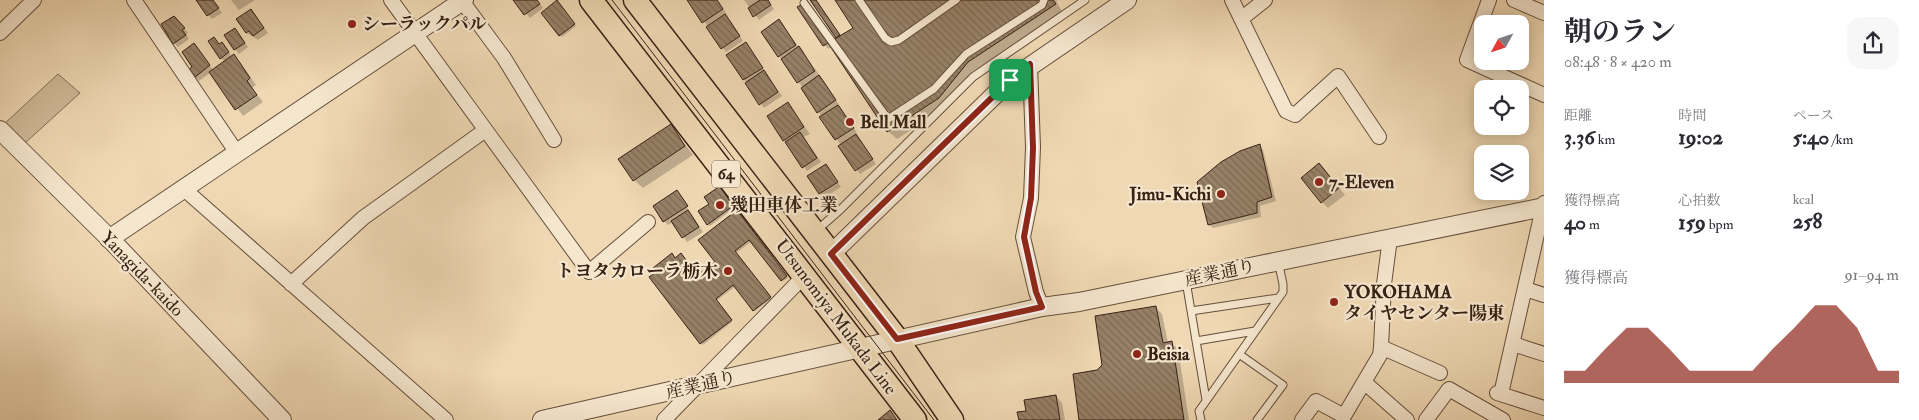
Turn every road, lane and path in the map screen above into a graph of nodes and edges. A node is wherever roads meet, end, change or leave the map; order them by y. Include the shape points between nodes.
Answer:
1 (34, 0) edge
2 (134, 0) edge
3 (391, 0) edge
4 (591, 0) edge
5 (635, 0) edge
6 (860, 0) edge
7 (956, 0) edge
8 (1044, 0) edge
9 (1085, 0) edge
10 (1127, 0) edge
11 (1232, 0) edge
12 (1265, 0) edge
13 (1489, 0) edge
14 (1514, 0) edge
15 (463, 1) edge
16 (804, 3) dead end
17 (1544, 13) edge
18 (1241, 19) junction
19 (2, 28) edge
20 (414, 33) junction
21 (1030, 64) junction
22 (1544, 95) edge
23 (0, 130) edge
24 (484, 131) junction
25 (1379, 138) dead end
26 (554, 140) dead end
27 (237, 153) junction
28 (184, 189) junction
29 (1544, 206) edge
30 (648, 222) dead end
31 (814, 233) junction
32 (1390, 238) junction
33 (1540, 238) edge
34 (109, 239) junction
35 (831, 254) junction
36 (1278, 261) junction
37 (805, 275) junction
38 (1186, 281) junction
39 (291, 284) junction
40 (1525, 289) junction
41 (1544, 295) edge
42 (1278, 298) junction
43 (1042, 307) junction
44 (1191, 311) junction
45 (1255, 331) junction
46 (897, 339) junction
47 (1196, 341) junction
48 (1513, 344) junction
49 (1381, 347) junction
50 (860, 348) junction
51 (1239, 354) junction
52 (1544, 354) edge
53 (1440, 373) dead end
54 (1364, 382) junction
55 (698, 386) junction
56 (1206, 400) junction
57 (1544, 408) edge
58 (282, 420) edge
59 (446, 420) edge
60 (542, 420) edge
61 (664, 420) edge
62 (915, 420) edge
63 (952, 420) edge
64 (1201, 420) edge
65 (1257, 420) edge
66 (1302, 420) edge
67 (1407, 420) edge
68 (1426, 420) edge
69 (1503, 420) edge

1 - 19 street
2 - 27 street
3 - 20 street
4 - 37 main road, Utsunomiya Mukada Line / 64
5 - 31 main road, Utsunomiya Mukada Line / 64
6 - 7 lane via 891,42 899,40
8 - 16 lane via 1042,5 966,54 934,89 888,119
9 - 31 lane via 973,77
10 - 21 street
11 - 18 street
12 - 18 street
13 - 22 street via 1468,60
14 - 17 street
15 - 20 street
15 - 26 street via 504,58
18 - 25 street via 1286,111 1294,115 1338,76
20 - 24 street
20 - 27 street
21 - 35 street
21 - 43 street via 1033,148 1031,198 1024,237
23 - 34 street, Yanagida-kaido
24 - 30 street via 589,272
24 - 39 street via 363,218
27 - 28 street
28 - 34 street
28 - 39 street
29 - 32 street, 産業通り
29 - 33 street
31 - 35 main road, Utsunomiya Mukada Line / 64
32 - 36 street, 産業通り
32 - 49 street
33 - 40 street
34 - 58 street, Yanagida-kaido
35 - 46 main road, Utsunomiya Mukada Line / 64
36 - 38 street, 産業通り
36 - 42 lane via 1283,284
37 - 50 main road, Utsunomiya Mukada Line / 64
37 - 55 street
38 - 43 street, 産業通り
38 - 44 lane
39 - 59 street
40 - 41 street
40 - 48 street
42 - 44 lane
42 - 45 lane
43 - 46 street, 産業通り
44 - 47 lane
45 - 47 lane
45 - 51 lane
46 - 50 street, 産業通り
46 - 63 main road, Utsunomiya Mukada Line / 64
47 - 56 lane
48 - 52 street
48 - 57 street via 1499,393
49 - 53 street
49 - 54 street via 1380,355
50 - 55 street, 産業通り
50 - 62 main road, Utsunomiya Mukada Line / 64
51 - 56 lane
51 - 65 lane via 1283,385
54 - 66 street via 1344,416 1316,401
54 - 67 street
55 - 60 street, 産業通り
55 - 61 street
56 - 64 lane via 1199,411
68 - 69 street via 1449,389

